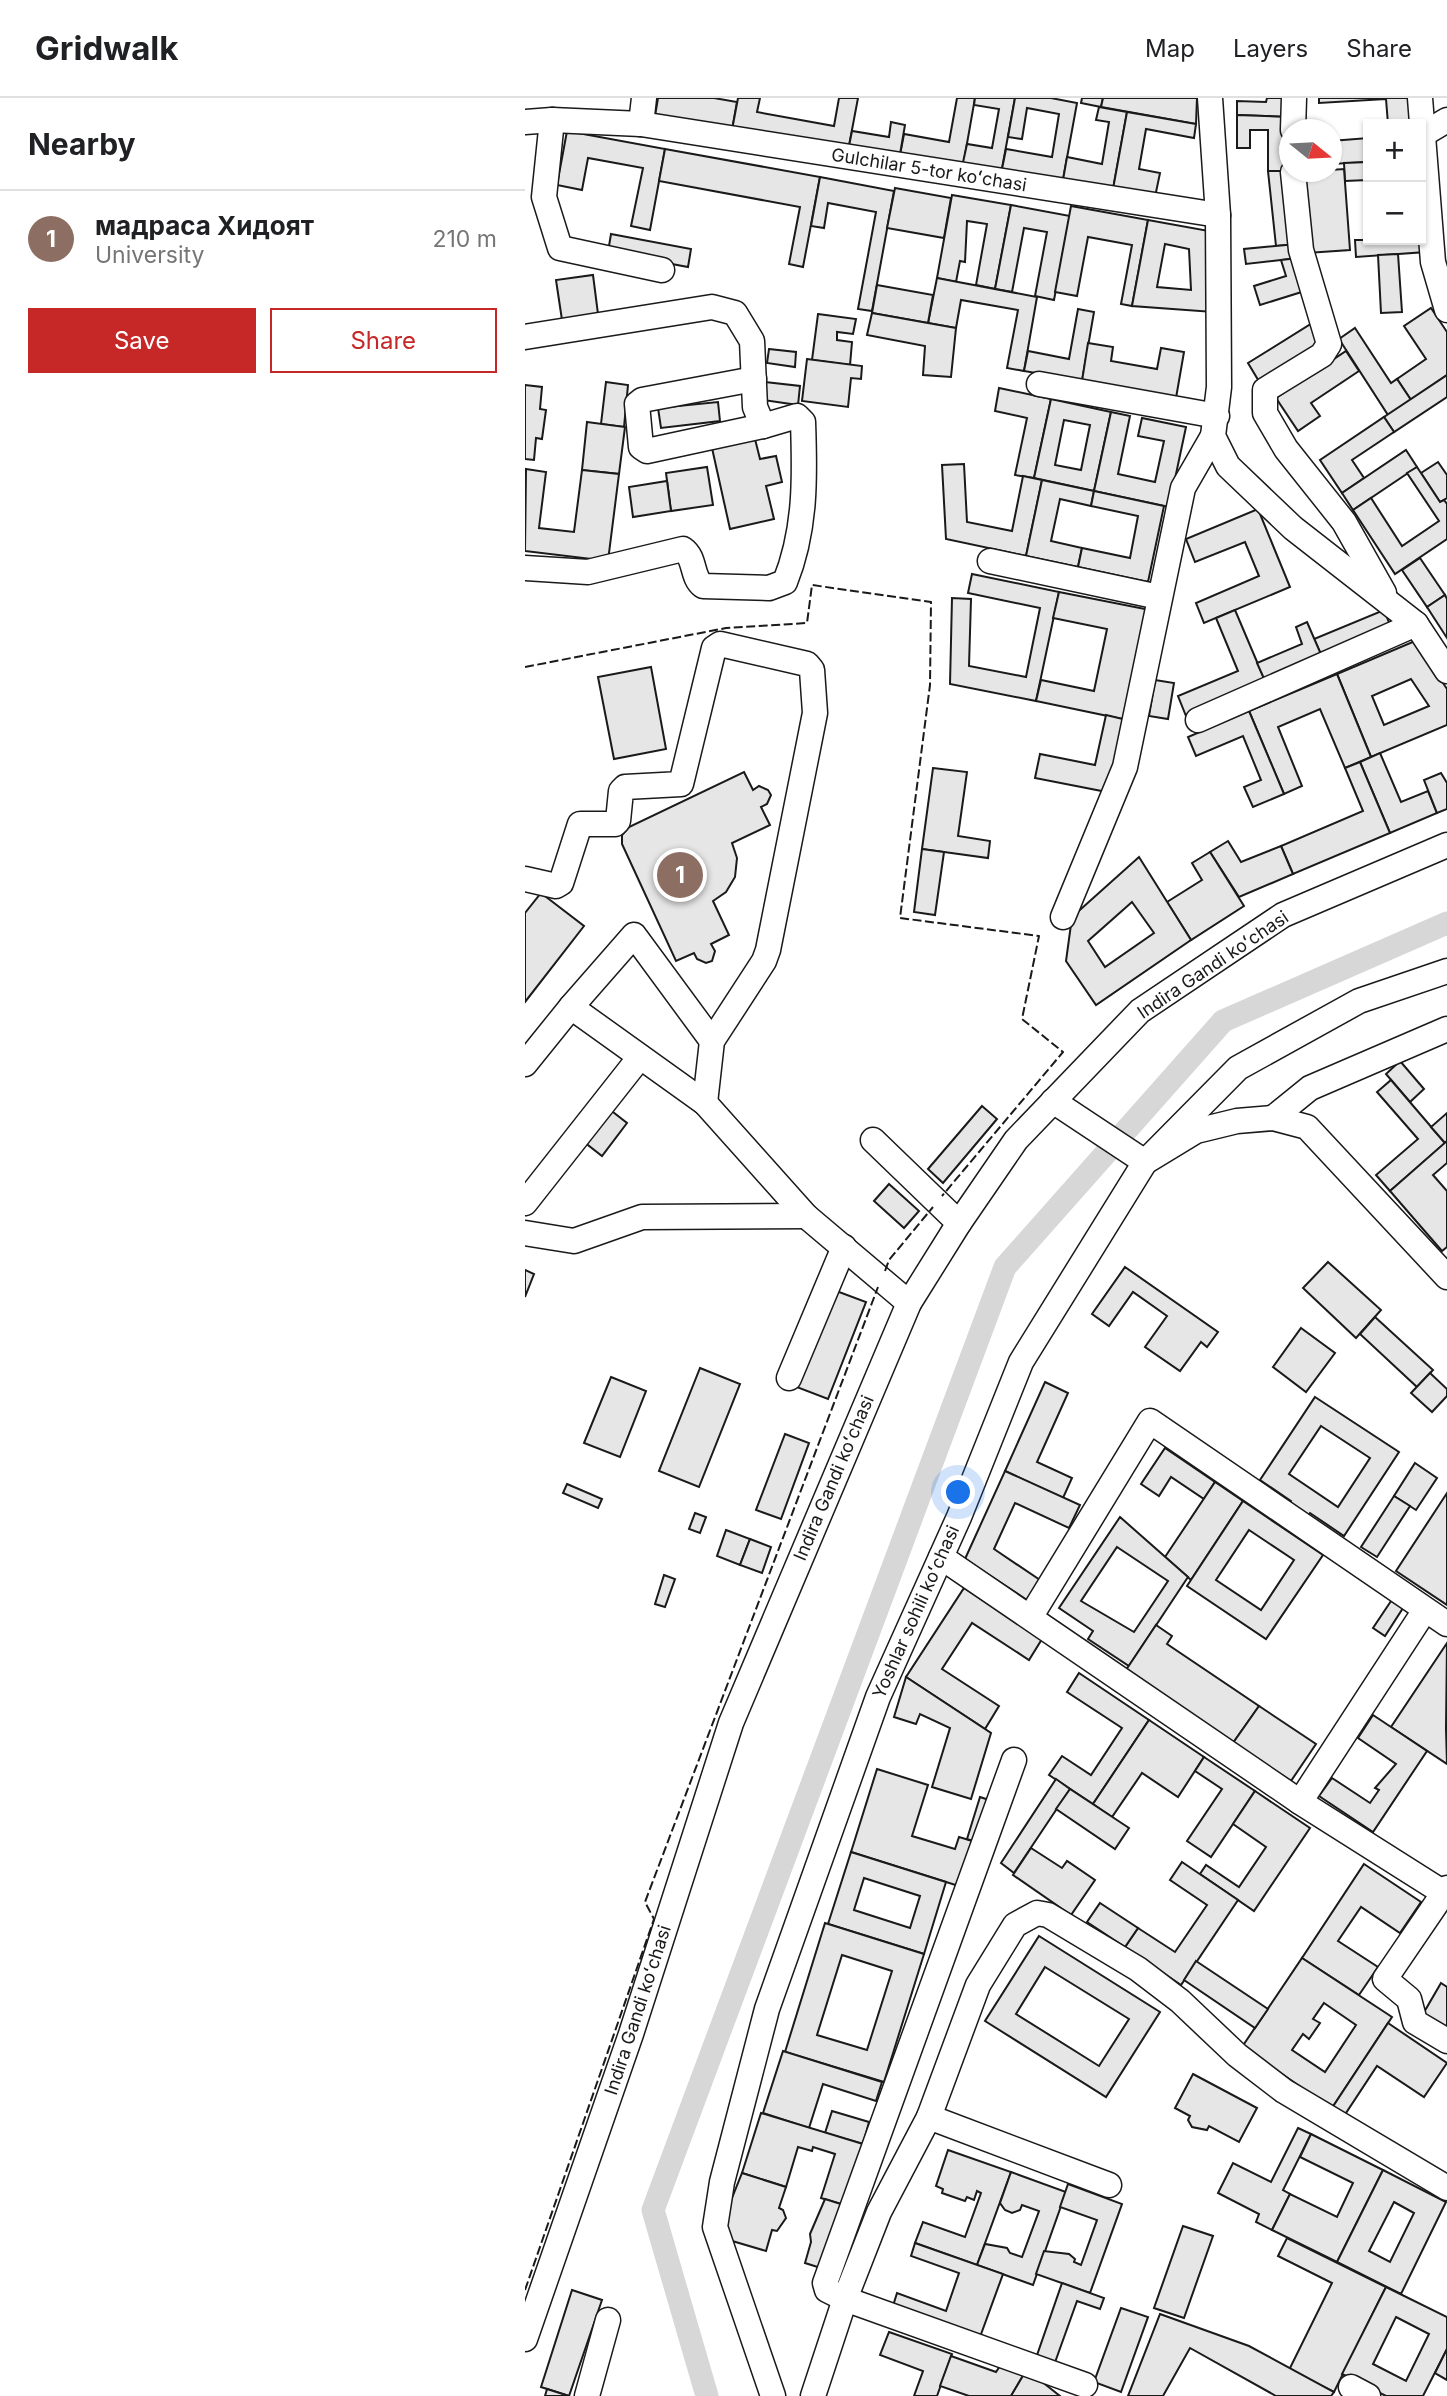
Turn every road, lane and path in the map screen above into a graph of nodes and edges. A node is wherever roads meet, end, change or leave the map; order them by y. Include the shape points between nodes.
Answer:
1 (644, 98) edge
2 (1210, 98) edge
3 (1294, 98) edge
4 (1420, 98) edge
5 (1293, 119) edge
6 (1421, 119) edge
7 (552, 120) junction
8 (1447, 120) edge
9 (525, 122) edge
10 (641, 124) junction
11 (1426, 133) edge
12 (1426, 181) edge
13 (1294, 182) edge
14 (1218, 215) junction
15 (662, 270) dead end
16 (1447, 310) edge
17 (525, 337) edge
18 (754, 379) junction
19 (1039, 384) dead end
20 (763, 426) junction
21 (1215, 426) junction
22 (990, 561) dead end
23 (525, 568) edge
24 (1159, 597) junction
25 (1391, 607) junction
26 (1416, 624) junction
27 (1447, 671) edge
28 (1198, 720) dead end
29 (1447, 845) edge
30 (525, 879) edge
31 (1063, 917) dead end
32 (1447, 971) edge
33 (571, 1007) junction
34 (1447, 1029) edge
35 (712, 1041) junction
36 (640, 1057) junction
37 (525, 1064) edge
38 (1053, 1101) junction
39 (705, 1103) junction
40 (1273, 1118) junction
41 (873, 1140) dead end
42 (1145, 1162) junction
43 (525, 1203) edge
44 (806, 1216) junction
45 (959, 1223) junction
46 (525, 1233) edge
47 (844, 1247) junction
48 (1447, 1277) edge
49 (909, 1303) junction
50 (789, 1378) dead end
51 (941, 1557) junction
52 (1425, 1610) junction
53 (1031, 1616) junction
54 (1447, 1624) edge
55 (1014, 1760) dead end
56 (1300, 1802) junction
57 (1445, 1890) edge
58 (1447, 2041) edge
59 (929, 2117) junction
60 (1109, 2185) dead end
61 (1447, 2188) edge
62 (845, 2299) junction
63 (608, 2320) dead end
64 (525, 2339) edge
65 (1085, 2385) dead end
66 (587, 2396) edge
67 (773, 2396) edge
68 (813, 2396) edge

1 - 10 street
2 - 14 street
3 - 5 street
4 - 6 street
7 - 9 street, Gulchilar 5-tor koʻchasi
7 - 10 street, Gulchilar 5-tor koʻchasi
7 - 15 street via 544,197 560,248
8 - 11 street
10 - 14 street, Gulchilar 5-tor koʻchasi
12 - 16 street via 1433,262
13 - 25 street via 1301,250 1329,344 1322,355 1265,390 1265,414 1286,449 1344,522
14 - 21 street
17 - 18 street via 712,307 735,313 753,341
18 - 20 street via 754,407
18 - 20 street via 642,400 637,404 641,447 647,452
19 - 21 street
20 - 23 street via 797,416 803,422 806,485 797,553 785,582 769,588 703,586 683,549 588,572
21 - 24 street via 1183,488
21 - 25 street via 1228,466 1293,528
22 - 24 street
24 - 31 street via 1125,767
25 - 26 street
26 - 27 street
26 - 28 street
29 - 38 street, Indira Gandi koʻchasi via 1283,915 1140,1011
30 - 35 street via 561,883 580,824 618,821 625,787 681,784 714,648 720,644 807,664 812,670 815,713 768,950
32 - 42 street, Yoshlar sohili koʻchasi via 1359,1001 1238,1068
33 - 35 street via 634,935
33 - 36 street
33 - 37 street
34 - 40 street via 1310,1088
35 - 39 street
36 - 39 street
36 - 43 street
38 - 42 street
38 - 45 street, Indira Gandi koʻchasi via 1016,1140
39 - 44 street
40 - 42 street via 1196,1131
40 - 48 street via 1307,1127
41 - 45 street
42 - 51 street, Yoshlar sohili koʻchasi via 1021,1362
44 - 46 street via 642,1217 574,1241
44 - 47 street
45 - 49 street, Indira Gandi koʻchasi
47 - 49 street
47 - 50 street
49 - 64 street, Indira Gandi koʻchasi via 731,1723 631,2035
51 - 53 street
51 - 67 street, Yoshlar sohili koʻchasi via 878,1697 767,2009 722,2182 715,2227
52 - 53 street via 1150,1421
52 - 54 street
52 - 56 street
53 - 56 street
55 - 62 street via 825,2283 827,2290
56 - 57 street
57 - 58 street via 1385,1979 1409,1999 1415,2022
59 - 60 street
59 - 61 street via 978,1985 1015,1925 1037,1913 1048,1915 1138,1969 1284,2091
59 - 62 street via 879,2212
62 - 65 street
62 - 68 street
63 - 66 street

